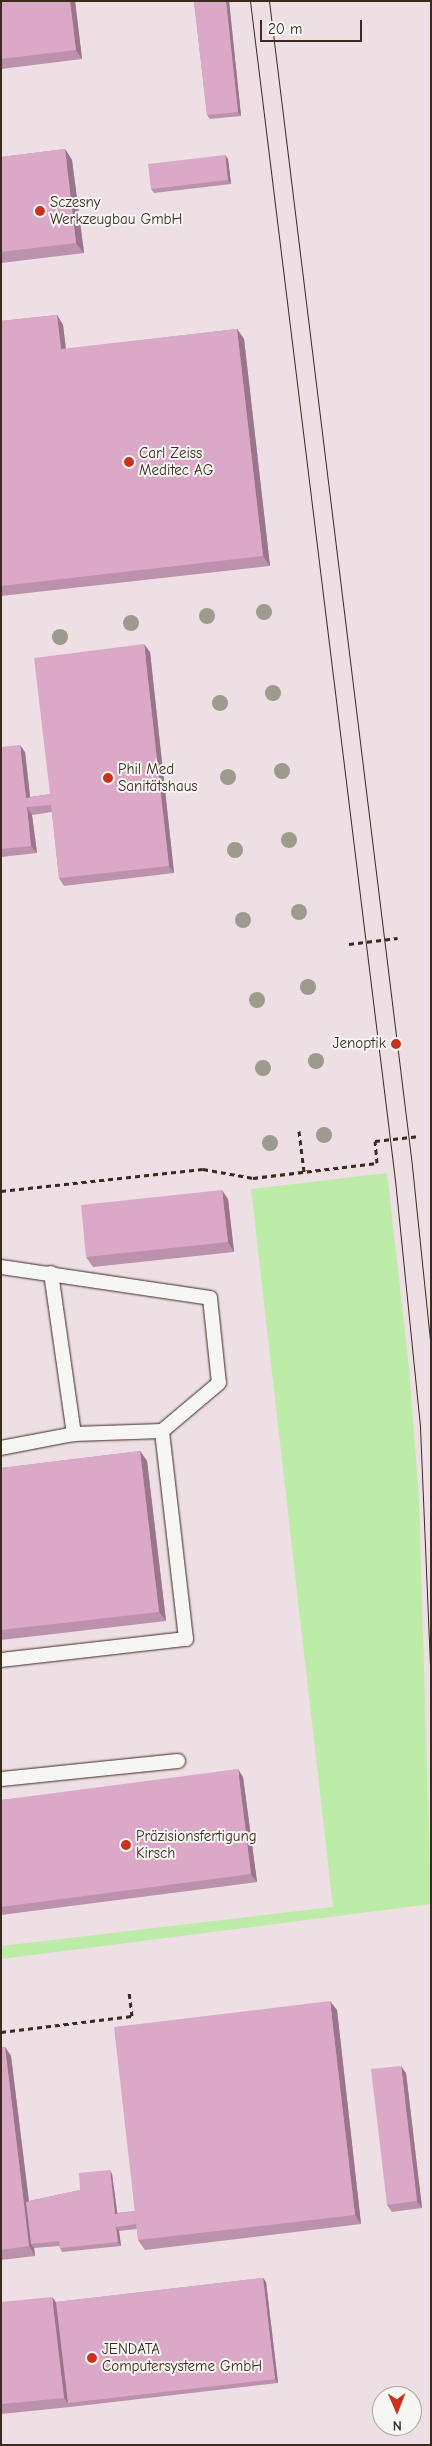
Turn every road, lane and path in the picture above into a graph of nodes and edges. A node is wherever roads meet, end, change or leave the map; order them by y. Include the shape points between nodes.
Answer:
1 (398, 938) dead end
2 (349, 944) dead end
3 (299, 1131) dead end
4 (420, 1136) dead end
5 (304, 1172) junction
6 (1, 1191) edge
7 (1, 1267) edge
8 (51, 1273) junction
9 (162, 1431) junction
10 (74, 1434) junction
11 (1, 1448) edge
12 (1, 1660) edge
13 (178, 1761) dead end
14 (1, 1779) edge
15 (129, 1990) dead end
16 (1, 2032) edge

1 - 2 path
3 - 5 path
4 - 5 path via 375,1141 377,1163
5 - 6 path via 252,1178 203,1169
7 - 8 lane
8 - 9 lane via 210,1298 219,1383
8 - 10 lane
9 - 10 lane
9 - 12 lane via 186,1639
10 - 11 lane
13 - 14 lane
15 - 16 path via 132,2016

